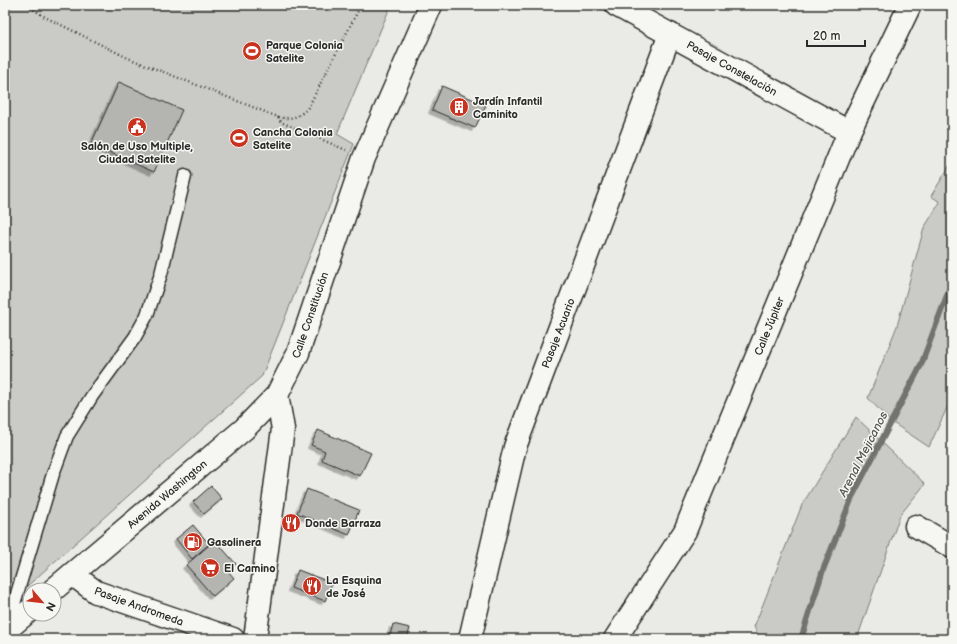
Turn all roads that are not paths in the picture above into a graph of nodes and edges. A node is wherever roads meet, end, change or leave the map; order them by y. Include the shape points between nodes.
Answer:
1 (431, 5) edge
2 (616, 5) edge
3 (910, 5) edge
4 (670, 34) junction
5 (849, 132) junction
6 (185, 176) dead end
7 (277, 395) junction
8 (916, 526) dead end
9 (952, 547) edge
10 (72, 574) junction
11 (62, 582) edge
12 (22, 617) edge
13 (6, 630) edge
14 (233, 639) edge
15 (256, 639) edge
16 (470, 639) edge
17 (615, 639) edge

1 - 7 street, Calle Constitución via 364,158 298,353
2 - 4 street, Pasaje Constelación
3 - 5 street, Calle Júpiter
4 - 5 street, Pasaje Constelación
4 - 16 street, Pasaje Acuario via 515,447
5 - 17 street, Calle Júpiter via 685,531
6 - 13 lane via 161,274 147,315 135,337 92,396 67,436
7 - 10 street, Avenida Washington via 244,429
7 - 15 street via 283,429
8 - 9 street
10 - 11 street, Avenida Washington
10 - 14 street, Pasaje Andromeda via 96,592
12 - 13 street

